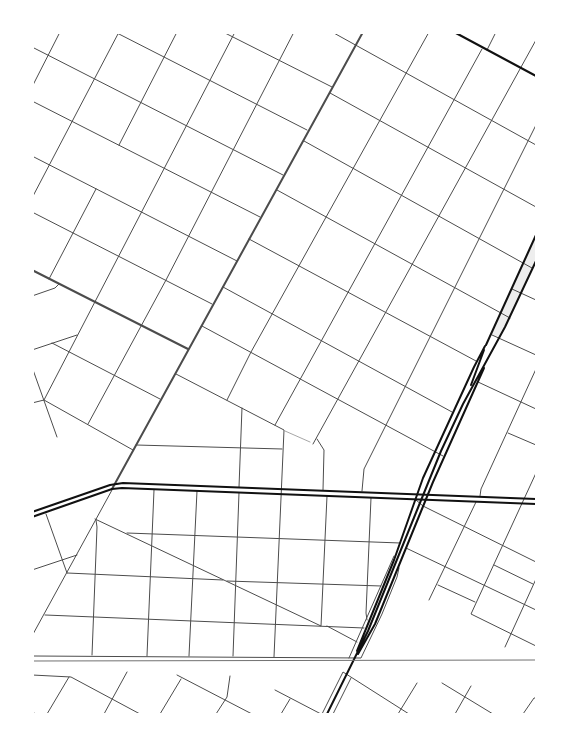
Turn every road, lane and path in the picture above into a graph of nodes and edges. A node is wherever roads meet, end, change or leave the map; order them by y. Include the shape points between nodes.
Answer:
1 (60, 32) edge
2 (115, 32) edge
3 (177, 32) edge
4 (223, 32) edge
5 (235, 32) edge
6 (294, 32) edge
7 (332, 32) edge
8 (363, 32) edge
9 (429, 32) edge
10 (454, 32) edge
11 (496, 32) edge
12 (118, 33) edge
13 (232, 37) junction
14 (536, 40) edge
15 (356, 45) junction
16 (32, 47) edge
17 (483, 47) junction
18 (487, 50) junction
19 (49, 55) junction
20 (164, 57) junction
21 (280, 61) junction
22 (521, 68) junction
23 (406, 73) junction
24 (536, 76) edge
25 (95, 78) junction
26 (210, 81) junction
27 (32, 87) edge
28 (332, 88) junction
29 (330, 93) junction
30 (454, 99) junction
31 (32, 101) edge
32 (141, 101) junction
33 (256, 105) junction
34 (380, 120) junction
35 (493, 120) junction
36 (73, 122) junction
37 (188, 125) junction
38 (536, 125) edge
39 (308, 130) junction
40 (529, 140) junction
41 (303, 141) junction
42 (119, 145) junction
43 (536, 145) edge
44 (427, 147) junction
45 (233, 148) junction
46 (32, 156) edge
47 (50, 165) junction
48 (164, 168) junction
49 (353, 169) junction
50 (467, 169) junction
51 (284, 175) junction
52 (96, 189) junction
53 (505, 189) junction
54 (276, 190) junction
55 (211, 192) junction
56 (401, 195) junction
57 (32, 198) edge
58 (536, 207) edge
59 (32, 212) edge
60 (142, 212) junction
61 (261, 217) junction
62 (326, 217) junction
63 (440, 217) junction
64 (73, 232) junction
65 (536, 235) edge
66 (188, 236) junction
67 (249, 239) junction
68 (480, 240) junction
69 (375, 244) junction
70 (532, 245) junction
71 (536, 247) edge
72 (119, 256) junction
73 (237, 261) junction
74 (536, 261) edge
75 (523, 263) junction
76 (300, 265) junction
77 (413, 265) junction
78 (533, 268) junction
79 (32, 270) edge
80 (50, 279) junction
81 (166, 280) junction
82 (59, 284) junction
83 (223, 286) junction
84 (455, 288) junction
85 (511, 288) junction
86 (348, 292) junction
87 (521, 293) junction
88 (32, 296) edge
89 (536, 300) edge
90 (95, 302) junction
91 (213, 305) junction
92 (386, 313) junction
93 (500, 313) junction
94 (273, 314) junction
95 (510, 318) junction
96 (201, 325) junction
97 (142, 326) junction
98 (78, 334) junction
99 (490, 335) junction
100 (430, 337) junction
101 (499, 338) junction
102 (321, 340) junction
103 (52, 343) junction
104 (485, 346) junction
105 (188, 349) junction
106 (32, 350) edge
107 (69, 352) junction
108 (251, 352) junction
109 (536, 355) edge
110 (477, 361) junction
111 (487, 361) junction
112 (360, 362) junction
113 (32, 366) edge
114 (536, 369) edge
115 (175, 373) junction
116 (114, 375) junction
117 (300, 378) junction
118 (478, 382) junction
119 (406, 387) junction
120 (467, 394) junction
121 (161, 399) junction
122 (44, 400) junction
123 (227, 400) junction
124 (338, 400) junction
125 (522, 402) junction
126 (32, 403) edge
127 (242, 408) junction
128 (536, 409) edge
129 (453, 412) junction
130 (88, 424) junction
131 (275, 425) junction
132 (385, 426) junction
133 (284, 430) junction
134 (508, 432) junction
135 (57, 437) dead end
136 (317, 439) junction
137 (310, 442) dead end
138 (313, 444) dead end
139 (536, 445) edge
140 (135, 446) junction
141 (240, 448) junction
142 (283, 449) junction
143 (133, 450) junction
144 (434, 452) junction
145 (444, 457) junction
146 (536, 473) edge
147 (115, 484) junction
148 (239, 488) junction
149 (282, 489) junction
150 (112, 490) junction
151 (154, 490) junction
152 (197, 491) junction
153 (323, 491) junction
154 (362, 492) junction
155 (239, 493) junction
156 (281, 494) junction
157 (416, 494) junction
158 (428, 494) junction
159 (327, 496) junction
160 (480, 497) junction
161 (371, 498) junction
162 (526, 498) junction
163 (415, 499) junction
164 (536, 499) edge
165 (426, 500) junction
166 (476, 502) junction
167 (523, 504) junction
168 (536, 504) edge
169 (423, 506) junction
170 (32, 512) edge
171 (46, 513) junction
172 (32, 517) edge
173 (95, 519) junction
174 (465, 527) junction
175 (126, 533) junction
176 (152, 534) junction
177 (194, 535) junction
178 (237, 537) junction
179 (279, 539) junction
180 (325, 541) junction
181 (369, 543) junction
182 (400, 544) junction
183 (151, 545) junction
184 (503, 545) junction
185 (406, 548) junction
186 (77, 554) junction
187 (62, 560) junction
188 (536, 562) edge
189 (193, 564) junction
190 (494, 565) junction
191 (446, 566) junction
192 (398, 569) junction
193 (32, 570) edge
194 (67, 573) junction
195 (96, 575) junction
196 (150, 577) junction
197 (192, 579) junction
198 (536, 579) edge
199 (226, 580) junction
200 (236, 581) junction
201 (277, 582) junction
202 (323, 584) junction
203 (534, 584) junction
204 (235, 585) junction
205 (437, 585) junction
206 (484, 585) junction
207 (367, 586) junction
208 (382, 587) junction
209 (429, 600) dead end
210 (476, 602) junction
211 (276, 604) junction
212 (524, 604) junction
213 (536, 610) edge
214 (45, 615) junction
215 (94, 618) junction
216 (148, 620) junction
217 (367, 620) junction
218 (190, 622) junction
219 (234, 624) junction
220 (276, 625) junction
221 (321, 626) junction
222 (327, 626) junction
223 (364, 628) junction
224 (510, 634) junction
225 (32, 636) edge
226 (357, 642) junction
227 (536, 646) edge
228 (505, 647) dead end
229 (32, 656) edge
230 (92, 656) junction
231 (146, 657) junction
232 (189, 657) junction
233 (233, 657) junction
234 (274, 658) junction
235 (349, 658) junction
236 (353, 660) junction
237 (127, 672) dead end
238 (32, 675) edge
239 (176, 675) dead end
240 (69, 676) junction
241 (230, 676) dead end
242 (182, 678) junction
243 (351, 678) junction
244 (418, 683) dead end
245 (442, 683) dead end
246 (471, 686) dead end
247 (275, 690) dead end
248 (290, 698) junction
249 (465, 698) junction
250 (535, 698) edge
251 (112, 699) junction
252 (225, 700) junction
253 (401, 710) junction
254 (32, 712) edge
255 (36, 714) edge
256 (48, 714) edge
257 (104, 714) edge
258 (140, 714) edge
259 (160, 714) edge
260 (216, 714) edge
261 (252, 714) edge
262 (280, 714) edge
263 (321, 714) edge
264 (327, 714) edge
265 (333, 714) edge
266 (398, 714) edge
267 (408, 714) edge
268 (455, 714) edge
269 (493, 714) edge
270 (523, 714) edge

1 - 19 street
2 - 12 street
3 - 20 street
4 - 13 street
5 - 13 street
6 - 21 street
7 - 15 street
8 - 15 street
9 - 23 street
10 - 17 main road
11 - 18 street
12 - 20 street
12 - 25 street
13 - 21 street
13 - 26 street
14 - 22 street
15 - 23 street
15 - 28 street
16 - 19 street
17 - 18 main road
17 - 30 street
18 - 22 main road
19 - 25 street
19 - 27 street
20 - 26 street
20 - 32 street
21 - 28 street
21 - 33 street
22 - 24 main road
22 - 35 street
23 - 30 street
23 - 34 street
25 - 32 street
25 - 36 street
26 - 33 street
26 - 37 street
28 - 29 street
29 - 34 street
29 - 39 street
30 - 35 street
30 - 44 street
31 - 36 street
32 - 37 street
32 - 42 street
33 - 39 street
33 - 45 street
34 - 44 street
34 - 49 street
35 - 40 street
35 - 50 street
36 - 42 street
36 - 47 street
37 - 45 street
37 - 48 street
38 - 40 street
39 - 41 street
40 - 43 street
40 - 53 street
41 - 49 street
41 - 51 street
42 - 48 street
44 - 50 street
44 - 56 street
45 - 51 street
45 - 55 street
46 - 47 street
47 - 52 street
47 - 57 street
48 - 55 street
48 - 60 street
49 - 56 street
49 - 62 street
50 - 53 street
50 - 63 street
51 - 54 street
52 - 60 street
52 - 64 street
53 - 58 street
53 - 68 street
54 - 61 street
54 - 62 street
55 - 61 street
55 - 66 street
56 - 63 street
56 - 69 street
59 - 64 street
60 - 66 street
60 - 72 street
61 - 67 street
62 - 69 street
62 - 76 street
63 - 68 street
63 - 77 street
64 - 72 street
64 - 80 street
65 - 70 main road
66 - 73 street
66 - 81 street
67 - 73 street
67 - 76 street
68 - 75 street
68 - 84 street
69 - 77 street
69 - 86 street
70 - 71 street
70 - 75 main road
72 - 81 street
72 - 90 street
73 - 83 street
74 - 78 main road
75 - 78 street
75 - 85 main road
76 - 86 street
76 - 94 street
77 - 84 street
77 - 92 street
78 - 87 main road
79 - 80 street
80 - 82 street
81 - 91 street
81 - 97 street
82 - 88 street
82 - 90 street
83 - 91 street
83 - 94 street
84 - 93 street
84 - 100 street
85 - 87 street
85 - 93 main road
86 - 92 street
86 - 102 street
87 - 89 street
87 - 95 main road
90 - 97 street
90 - 98 street
91 - 96 street
92 - 100 street
92 - 112 street
93 - 95 street
93 - 99 main road
94 - 102 street
94 - 108 street
95 - 101 main road
96 - 105 street
96 - 108 street
97 - 105 street
97 - 116 street
98 - 103 street
98 - 107 street
99 - 101 street
99 - 104 main road
100 - 110 street
100 - 119 street
101 - 109 street
101 - 111 main road
102 - 112 street
102 - 117 street
103 - 106 street
103 - 107 street
104 - 110 main road
104 - 120 main road
105 - 115 street
107 - 116 street
107 - 122 street
108 - 117 street
108 - 123 street
110 - 129 main road
111 - 118 main road
111 - 120 main road
112 - 119 street
112 - 124 street
113 - 122 street
114 - 125 street
115 - 121 street
115 - 123 street
116 - 121 street
116 - 130 street
117 - 124 street
117 - 131 street
118 - 125 street
118 - 145 main road
119 - 129 street
119 - 132 street
120 - 236 main road
121 - 140 street
122 - 126 street
122 - 130 street
122 - 135 street
123 - 127 street
124 - 132 street
124 - 136 street
125 - 128 street
125 - 134 street
127 - 131 street
127 - 141 street
129 - 144 main road
130 - 143 street
131 - 133 street
132 - 144 street
132 - 154 street via 364,469
133 - 137 lane
133 - 142 street
134 - 139 street
134 - 160 street
136 - 138 street
136 - 153 street via 324,450
140 - 141 street
140 - 143 street
141 - 142 street
141 - 148 street
142 - 149 street
143 - 147 street
144 - 145 street
144 - 157 main road
145 - 158 main road
146 - 162 street
147 - 148 main road
147 - 150 street
147 - 170 main road
148 - 149 main road
149 - 153 main road
149 - 156 street
150 - 151 main road
150 - 171 main road
150 - 173 street
151 - 152 main road
151 - 176 street
152 - 155 main road
152 - 177 street
153 - 154 main road
154 - 157 main road
155 - 156 main road
155 - 178 street
156 - 159 main road
156 - 179 street
157 - 158 main road
157 - 163 main road
158 - 160 main road
158 - 165 main road
159 - 161 main road
159 - 180 street
160 - 162 main road
161 - 163 main road
161 - 181 street
162 - 164 main road
162 - 167 street
163 - 165 main road
163 - 169 street
163 - 182 main road
165 - 166 main road
165 - 169 main road
166 - 167 main road
166 - 174 street
167 - 168 main road
167 - 184 street
169 - 174 street
169 - 185 main road
171 - 172 main road
171 - 187 street
173 - 175 street
173 - 186 street
173 - 195 street
174 - 184 street
174 - 191 street
175 - 176 street
175 - 183 street
176 - 177 street
176 - 183 street
177 - 178 street
177 - 189 street
178 - 179 street
178 - 200 street
179 - 180 street
179 - 201 street
180 - 181 street
180 - 202 street
181 - 182 street
181 - 207 street
182 - 208 main road
183 - 189 street
183 - 196 street
184 - 188 street
184 - 190 street
185 - 191 street
185 - 192 main road
186 - 187 street
186 - 194 street
187 - 193 street
187 - 194 street
189 - 197 street
189 - 199 street
190 - 203 street
190 - 206 street
191 - 205 street
191 - 206 street
192 - 235 street via 361,658
192 - 236 main road via 374,627
194 - 195 street
194 - 214 street
195 - 196 street
195 - 215 street
196 - 197 street
196 - 216 street
197 - 199 street
197 - 218 street
198 - 203 street
199 - 200 street
199 - 204 street
200 - 201 street
200 - 204 street
201 - 202 street
201 - 211 street
202 - 207 street
202 - 221 street
203 - 212 street
204 - 211 street
204 - 219 street
205 - 209 street
205 - 210 street
206 - 210 street
206 - 212 street
207 - 208 street
207 - 217 street
208 - 217 street
208 - 236 main road
210 - 224 street via 471,614
211 - 220 street
211 - 221 street
212 - 213 street
212 - 224 street
214 - 215 street
214 - 225 street
215 - 216 street
215 - 230 street
216 - 218 street
216 - 231 street
217 - 223 street
218 - 219 street
218 - 232 street
219 - 220 street
219 - 233 street
220 - 221 street
220 - 234 street
221 - 222 street
222 - 223 street
222 - 226 street
223 - 226 street
224 - 227 street
224 - 228 street
226 - 235 street
229 - 230 street
230 - 231 street
231 - 232 street
232 - 233 street
233 - 234 street
234 - 235 street
236 - 264 main road
237 - 251 street
238 - 240 street
239 - 242 street
240 - 251 street
240 - 256 street
241 - 252 street
242 - 252 street
242 - 259 street
243 - 253 street
243 - 263 street via 343,672
243 - 265 street
244 - 253 street
245 - 249 street
246 - 249 street
247 - 248 street
248 - 262 street
248 - 263 street
249 - 268 street
249 - 269 street
250 - 270 street
251 - 257 street
251 - 258 street
252 - 260 street
252 - 261 street
253 - 266 street
253 - 267 street
254 - 255 street

